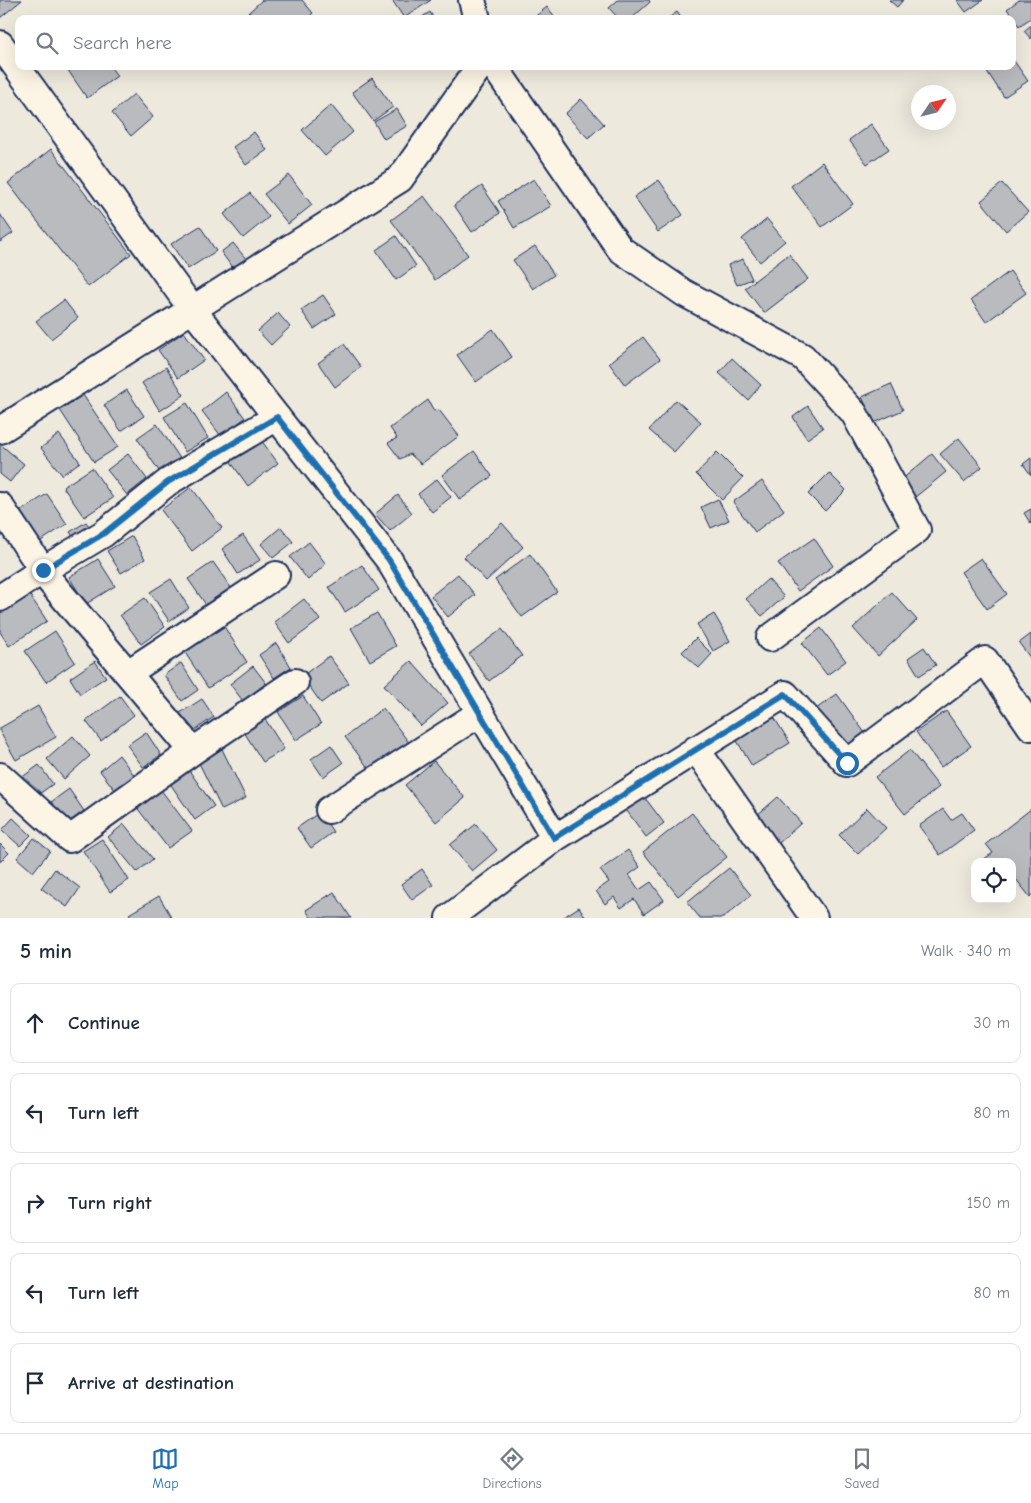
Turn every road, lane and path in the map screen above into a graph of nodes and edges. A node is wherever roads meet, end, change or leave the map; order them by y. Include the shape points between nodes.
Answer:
1 (472, 0) edge
2 (476, 15) edge
3 (0, 44) edge
4 (15, 65) edge
5 (19, 70) edge
6 (477, 70) edge
7 (497, 70) edge
8 (192, 308) junction
9 (277, 417) junction
10 (0, 430) edge
11 (0, 506) edge
12 (43, 570) junction
13 (276, 574) dead end
14 (0, 598) edge
15 (770, 638) dead end
16 (128, 673) junction
17 (295, 682) dead end
18 (480, 713) junction
19 (1031, 727) edge
20 (696, 749) junction
21 (193, 751) junction
22 (0, 776) edge
23 (329, 810) dead end
24 (554, 838) junction
25 (450, 918) edge
26 (814, 918) edge

1 - 2 street
3 - 4 street
5 - 8 street
6 - 8 street via 400,179
7 - 15 street via 620,249 684,293 803,357 854,413 917,530
8 - 9 street
8 - 10 street
9 - 12 street via 168,482 103,534
9 - 18 street via 389,560
11 - 12 street
12 - 14 street
12 - 16 street
13 - 16 street
16 - 21 street
17 - 21 street
18 - 23 street
18 - 24 street
19 - 20 street via 985,660 847,763 785,694
20 - 24 street
20 - 26 street
21 - 22 street via 70,839
24 - 25 street

